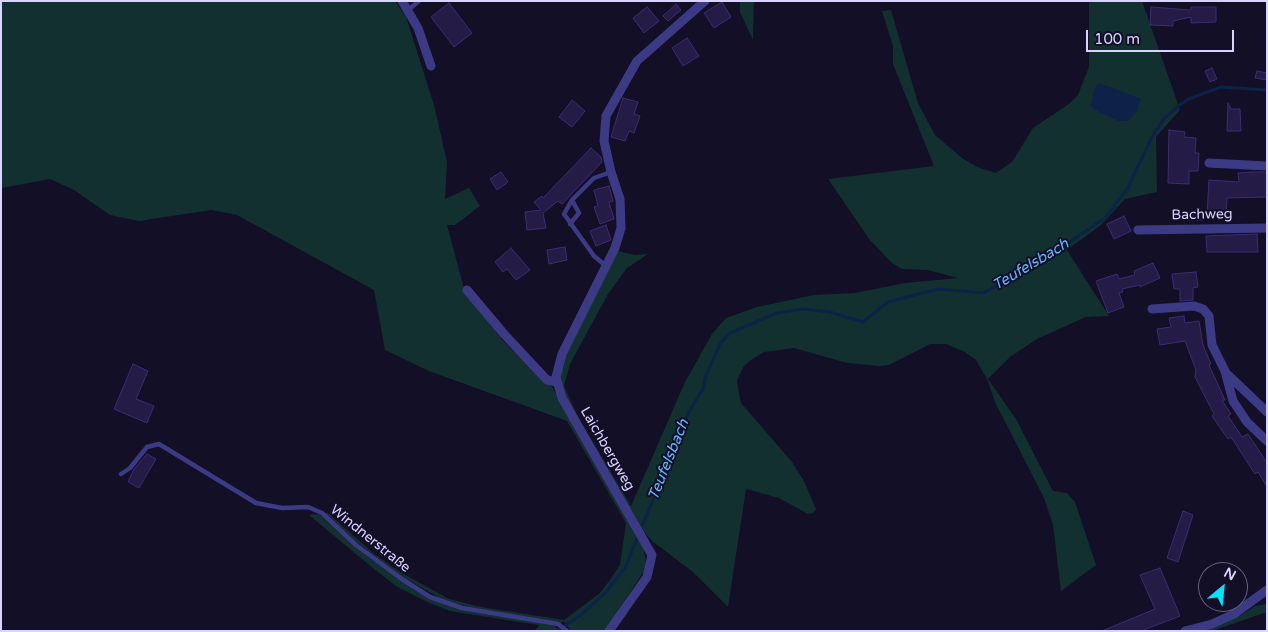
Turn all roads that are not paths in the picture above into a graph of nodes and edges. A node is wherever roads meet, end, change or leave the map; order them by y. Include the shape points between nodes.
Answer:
1 (402, 1) edge
2 (419, 1) edge
3 (705, 1) edge
4 (408, 10) junction
5 (431, 66) dead end
6 (1209, 163) dead end
7 (1267, 166) edge
8 (611, 172) junction
9 (572, 200) junction
10 (570, 224) junction
11 (1267, 228) edge
12 (1138, 230) dead end
13 (606, 266) junction
14 (467, 290) dead end
15 (1152, 309) dead end
16 (1225, 371) junction
17 (556, 382) junction
18 (1267, 412) edge
19 (1267, 441) edge
20 (121, 474) dead end
21 (1267, 590) edge
22 (567, 630) edge
23 (609, 631) edge
24 (1185, 631) edge

1 - 4 street
2 - 4 lane
3 - 8 street via 637,61 609,108 604,131
4 - 5 street
6 - 7 street
8 - 9 lane via 594,178
8 - 13 street via 620,199 622,219 618,239
9 - 10 lane via 564,214
9 - 10 lane via 579,213
10 - 13 lane via 594,256
11 - 12 street, Bachweg
13 - 17 street via 562,354
14 - 17 street via 547,380
15 - 16 street via 1194,306 1203,309 1209,316 1212,345
16 - 18 street
16 - 19 street via 1233,401 1247,422
17 - 23 street, Laichbergweg via 574,422 652,555 647,577
20 - 22 lane, Windnerstraße via 130,468 147,446 159,444 256,503 308,507 322,513 370,556 430,597 470,610 558,624
21 - 24 street via 1234,614

